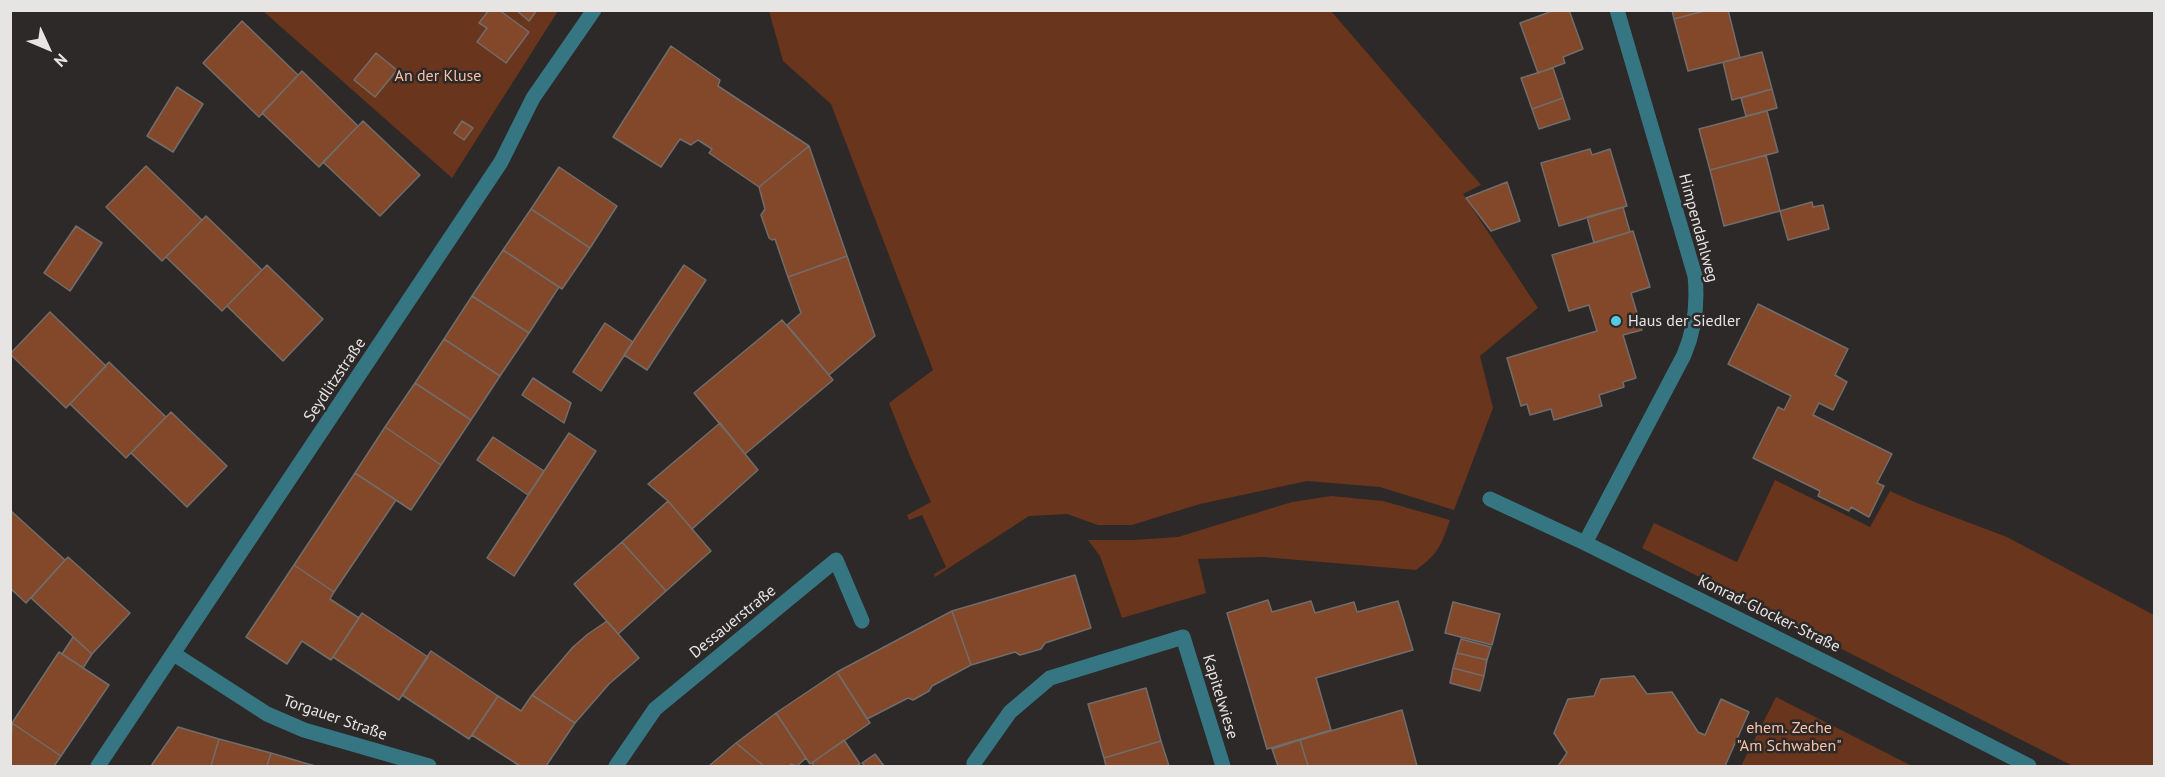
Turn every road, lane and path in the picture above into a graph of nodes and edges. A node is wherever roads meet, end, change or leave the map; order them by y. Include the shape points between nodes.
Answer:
1 (594, 10) edge
2 (1617, 10) edge
3 (1490, 499) dead end
4 (1585, 543) junction
5 (862, 621) dead end
6 (174, 654) junction
7 (98, 766) edge
8 (429, 766) edge
9 (615, 766) edge
10 (974, 766) edge
11 (1222, 766) edge
12 (2030, 766) edge

1 - 6 street, Seydlitzstraße via 533,98 496,170
2 - 4 street, Himpendahlweg via 1695,276 1696,313 1684,356
3 - 4 street, Konrad-Glocker-Straße
4 - 12 street, Konrad-Glocker-Straße
5 - 9 street, Dessauerstraße via 836,561 655,709
6 - 7 street, Seydlitzstraße
6 - 8 street, Torgauer Straße via 267,714 304,730
10 - 11 street, Kapitelwiese via 1010,712 1050,678 1183,637

